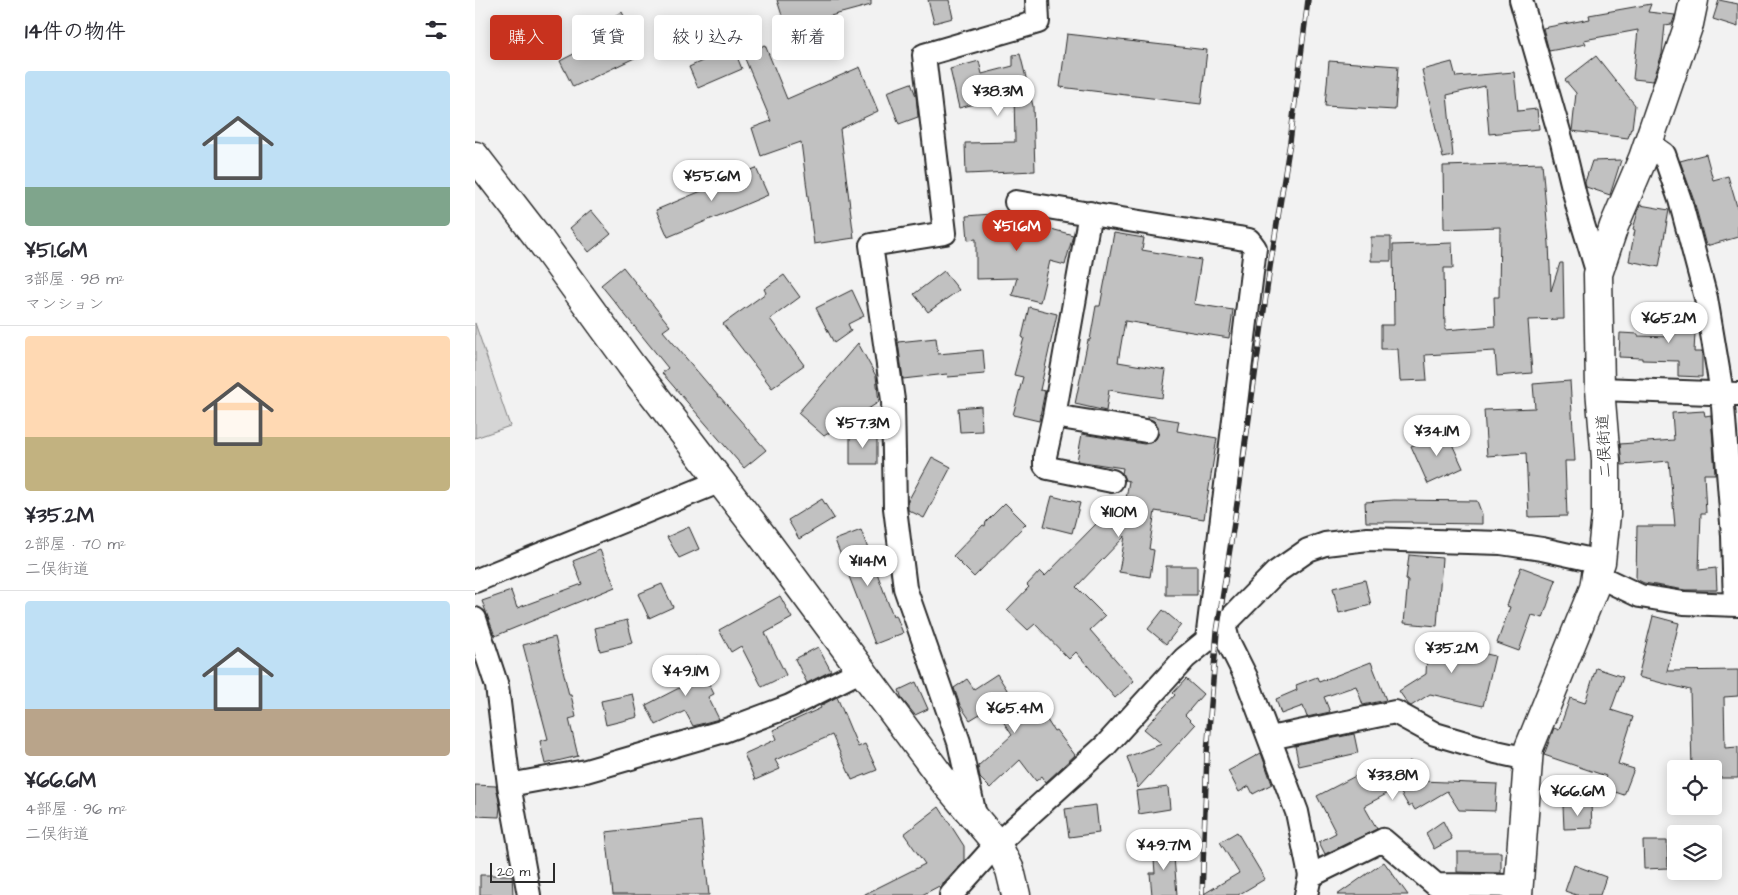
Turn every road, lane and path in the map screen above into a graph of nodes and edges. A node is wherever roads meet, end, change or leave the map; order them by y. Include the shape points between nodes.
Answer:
1 (1037, 0) edge
2 (1521, 0) edge
3 (1694, 0) edge
4 (1647, 142) junction
5 (475, 156) edge
6 (1016, 202) dead end
7 (1090, 213) junction
8 (1599, 274) junction
9 (1600, 389) junction
10 (1730, 394) edge
11 (1054, 416) junction
12 (1146, 431) dead end
13 (721, 481) junction
14 (1112, 481) dead end
15 (1598, 569) junction
16 (475, 581) edge
17 (1737, 604) edge
18 (475, 619) edge
19 (1224, 625) junction
20 (1207, 640) junction
21 (862, 670) junction
22 (1271, 738) junction
23 (1528, 759) junction
24 (509, 785) junction
25 (976, 820) junction
26 (997, 844) junction
27 (1308, 885) edge
28 (1518, 891) edge
29 (529, 895) edge
30 (951, 895) edge
31 (1016, 895) edge

1 - 25 street via 1038,22 924,55 945,233 871,245 893,400 895,508 905,588 959,742
2 - 8 street
3 - 4 street, 二俣街道 via 1689,24
4 - 8 street, 二俣街道
4 - 10 street via 1664,154 1680,200
5 - 13 street
6 - 7 street
7 - 11 street
7 - 20 street via 1249,240 1255,248
8 - 9 street, 二俣街道
9 - 10 street
9 - 15 street, 二俣街道 via 1606,460 1606,515
10 - 17 street
11 - 12 street
11 - 14 street via 1045,465
13 - 16 street
13 - 21 street
15 - 17 street via 1640,596 1684,603
15 - 19 street via 1542,549 1501,543 1368,539 1336,542 1308,550 1284,565
15 - 23 street, 二俣街道 via 1594,588 1529,748
18 - 24 street via 497,686
19 - 20 street
19 - 22 street
20 - 26 street via 1185,658 1105,746
21 - 24 street via 790,706 721,732 586,771
21 - 25 street
22 - 23 street via 1395,712 1435,734
22 - 27 street via 1297,812
23 - 28 street, 二俣街道
24 - 29 street
25 - 26 street
26 - 30 street
26 - 31 street via 1010,870
27 - 28 street via 1383,840 1436,885

